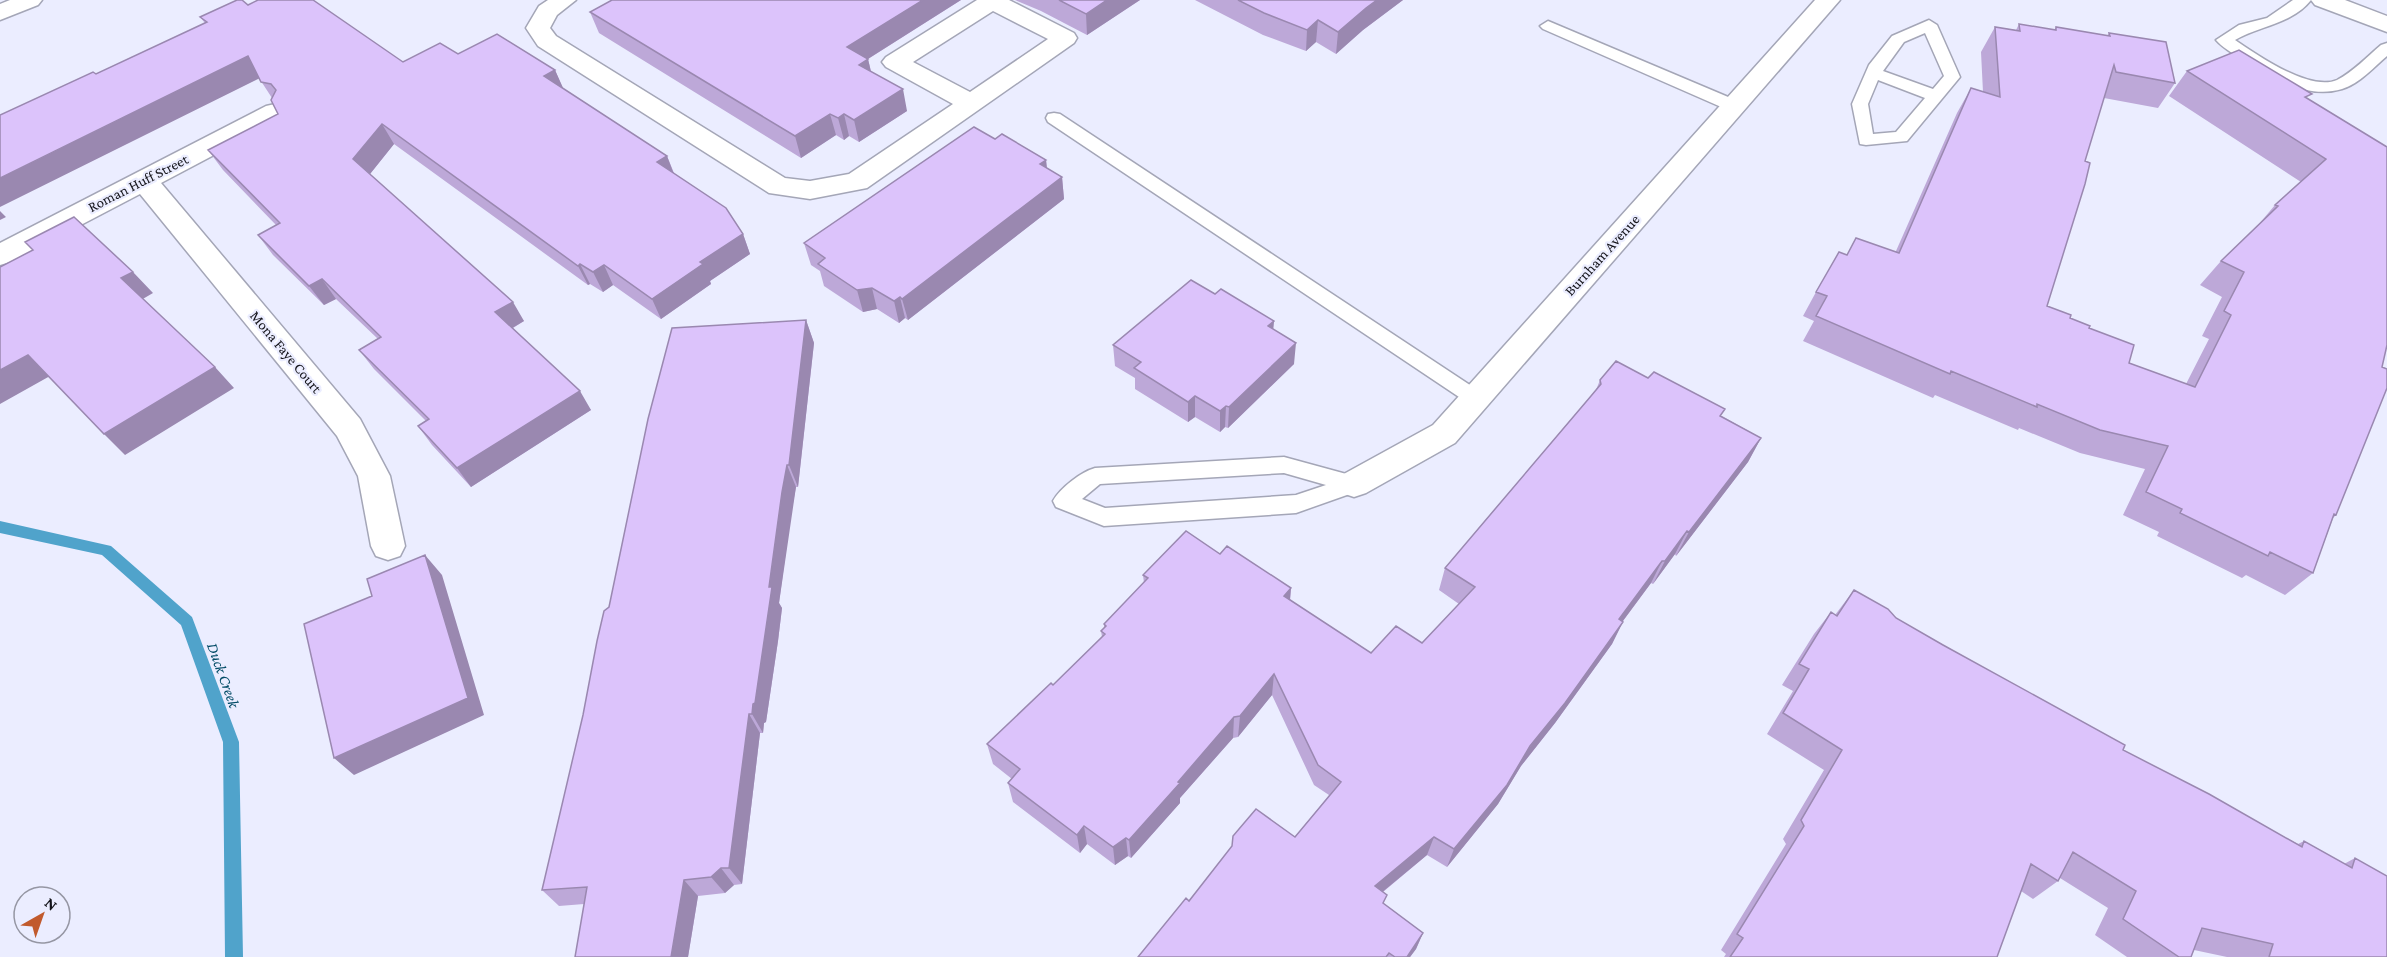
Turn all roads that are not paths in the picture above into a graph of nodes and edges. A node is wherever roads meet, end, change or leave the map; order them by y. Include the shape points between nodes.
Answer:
1 (30, 0) edge
2 (564, 0) edge
3 (1828, 0) edge
4 (2303, 0) edge
5 (2323, 0) edge
6 (0, 13) edge
7 (2387, 25) edge
8 (1548, 26) dead end
9 (2387, 48) edge
10 (1874, 73) junction
11 (1936, 96) junction
12 (971, 103) junction
13 (1734, 106) junction
14 (275, 112) edge
15 (1054, 118) dead end
16 (144, 180) junction
17 (0, 255) edge
18 (1475, 398) junction
19 (1354, 484) junction
20 (388, 546) dead end

1 - 6 street
2 - 12 street via 542,18 538,28 547,41 779,187 810,190 857,182
3 - 13 street, Burnham Avenue
4 - 9 lane via 2272,21 2245,28 2224,40 2295,81 2319,88 2341,85
5 - 7 street
8 - 13 lane
10 - 11 lane
10 - 11 lane via 1898,39 1929,25 1952,77
10 - 11 lane via 1860,104 1866,140 1901,136
12 - 12 street via 990,90 1065,39 992,1 895,62
13 - 18 street, Burnham Avenue
14 - 16 street, Roman Huff Street
15 - 18 lane
16 - 17 street, Roman Huff Street
16 - 20 street, Mona Faye Court via 349,428 374,476
18 - 19 street, Burnham Avenue via 1444,434
19 - 19 lane via 1284,465 1095,476 1064,501 1104,517 1296,504

